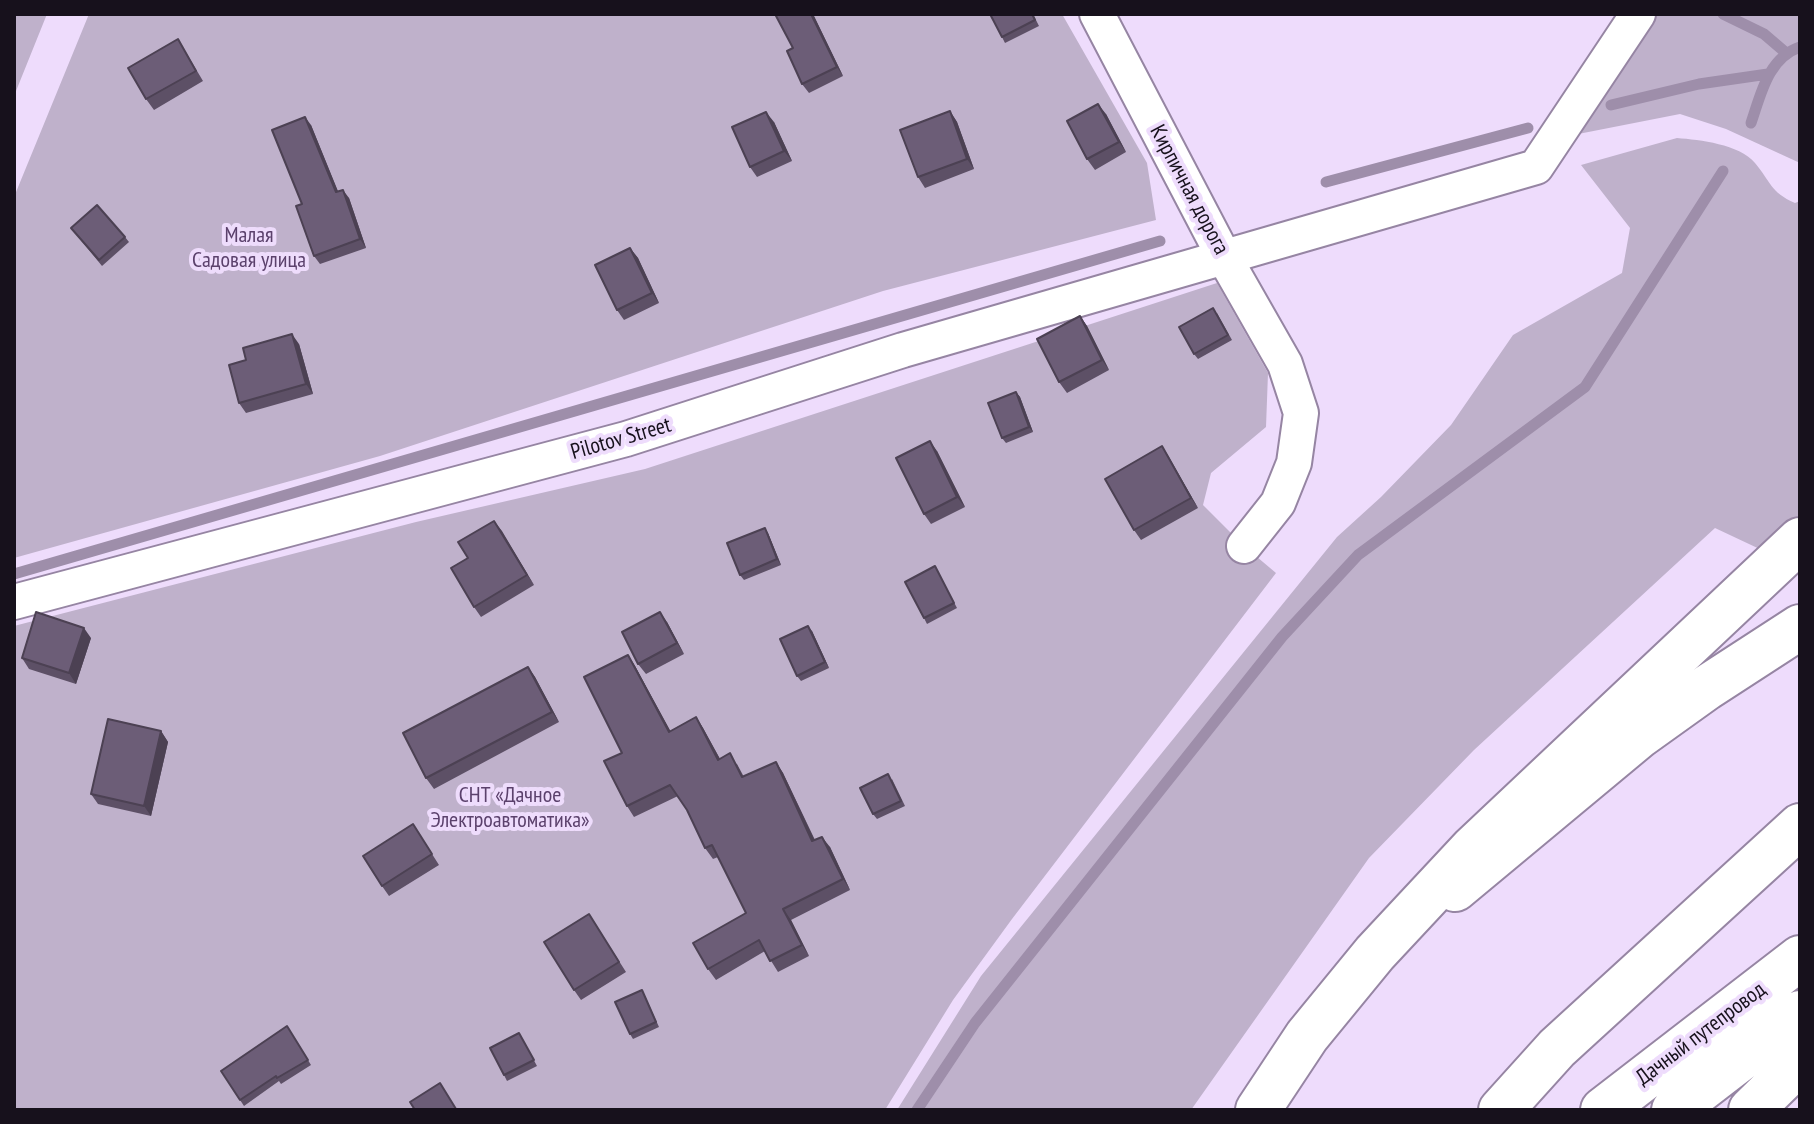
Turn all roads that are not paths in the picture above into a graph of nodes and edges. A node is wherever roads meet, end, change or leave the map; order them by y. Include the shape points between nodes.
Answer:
1 (1097, 14) edge
2 (1638, 14) edge
3 (1224, 257) junction
4 (1800, 540) edge
5 (1244, 546) dead end
6 (14, 602) edge
7 (1800, 627) edge
8 (1800, 826) edge
9 (1375, 953) junction
10 (1800, 958) edge
11 (1800, 1013) edge
12 (1800, 1062) edge
13 (1258, 1110) edge
14 (1501, 1110) edge
15 (1603, 1110) edge
16 (1674, 1110) edge
17 (1751, 1110) edge

1 - 3 street, Кирпичная дорога
2 - 3 street, Pilotov Street via 1536,167
3 - 5 street, Кирпичная дорога via 1285,364 1301,413 1294,463 1278,503
3 - 6 street, Pilotov Street via 903,350 626,439
4 - 9 main road via 1473,848
7 - 9 main road via 1639,736
8 - 14 main road via 1557,1048
9 - 13 main road via 1307,1036
10 - 15 main road, Дачный путепровод
11 - 16 main road, Дачный путепровод
12 - 17 main road

